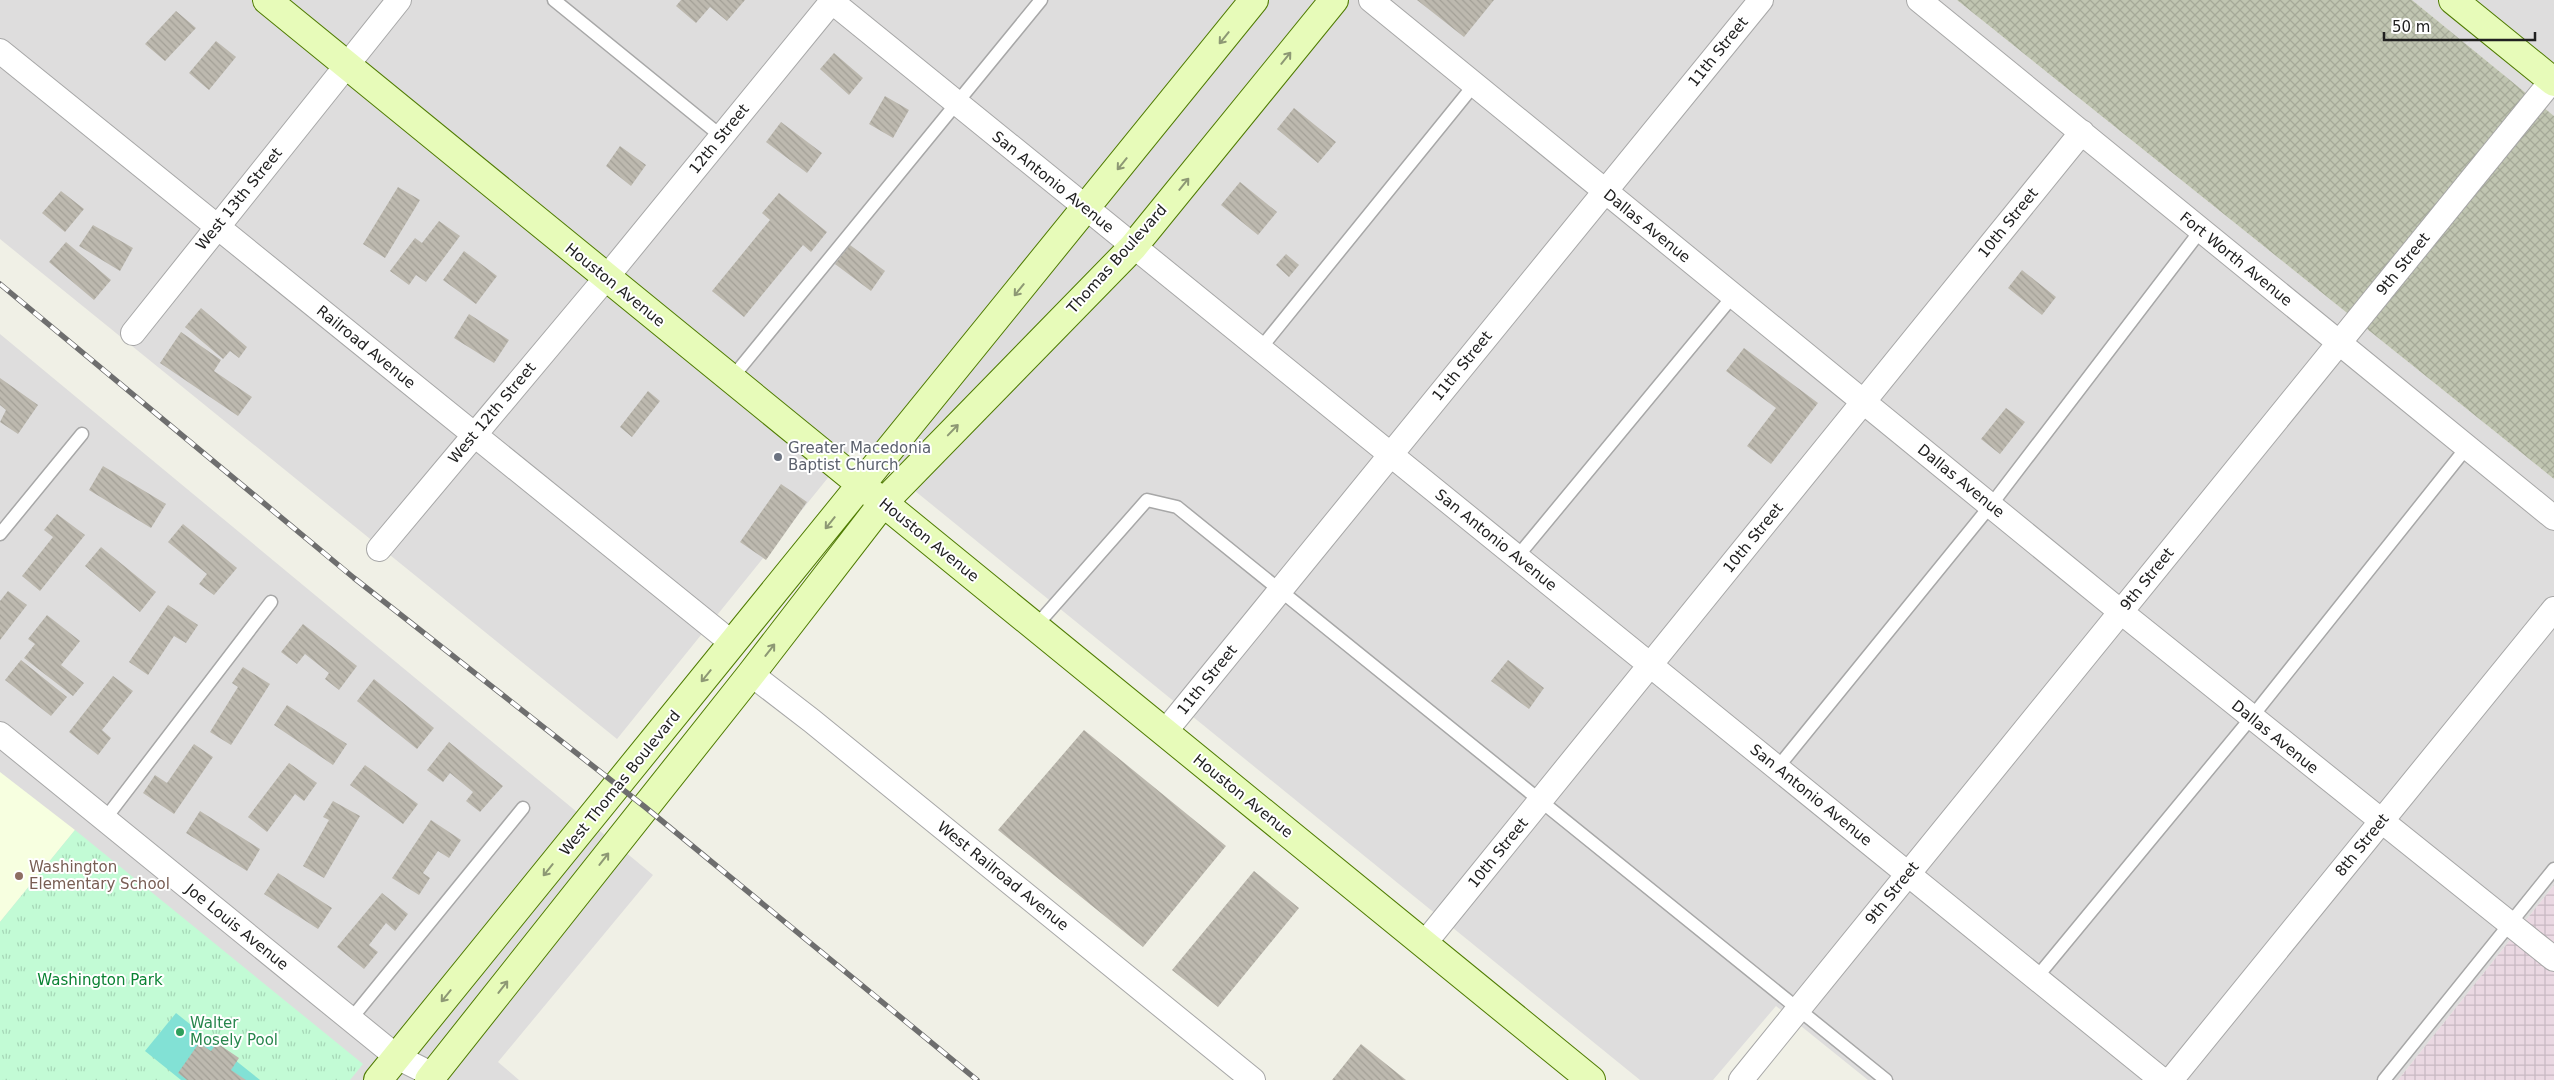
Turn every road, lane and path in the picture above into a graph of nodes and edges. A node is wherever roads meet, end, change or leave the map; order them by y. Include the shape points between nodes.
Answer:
1 (267, 0) edge
2 (399, 0) edge
3 (554, 0) edge
4 (831, 0) edge
5 (1041, 0) edge
6 (1254, 0) edge
7 (1334, 0) edge
8 (1371, 0) edge
9 (1760, 0) edge
10 (1919, 0) edge
11 (2453, 0) edge
12 (0, 51) edge
13 (346, 65) junction
14 (2553, 80) edge
15 (1474, 85) junction
16 (956, 103) junction
17 (2082, 132) junction
18 (721, 136) junction
19 (1605, 191) junction
20 (1086, 209) junction
21 (216, 227) junction
22 (2201, 230) junction
23 (1133, 247) junction
24 (606, 278) junction
25 (1733, 296) junction
26 (133, 333) dead end
27 (2339, 343) junction
28 (1260, 349) junction
29 (731, 379) junction
30 (1864, 401) junction
31 (82, 434) dead end
32 (474, 434) junction
33 (2467, 447) junction
34 (1391, 454) junction
35 (861, 485) junction
36 (883, 503) junction
37 (1991, 505) junction
38 (2554, 518) edge
39 (0, 534) edge
40 (378, 549) dead end
41 (1517, 557) junction
42 (1281, 590) junction
43 (271, 602) dead end
44 (2554, 609) edge
45 (2121, 612) junction
46 (1034, 627) junction
47 (732, 644) junction
48 (1651, 664) junction
49 (751, 674) junction
50 (2251, 718) junction
51 (1164, 733) junction
52 (0, 734) edge
53 (1778, 767) junction
54 (1541, 800) junction
55 (523, 808) dead end
56 (105, 819) junction
57 (2381, 821) junction
58 (2554, 869) edge
59 (1908, 873) junction
60 (2511, 924) junction
61 (1424, 944) junction
62 (2554, 959) edge
63 (2037, 977) junction
64 (1798, 1009) junction
65 (351, 1019) junction
66 (397, 1057) junction
67 (431, 1078) edge
68 (378, 1080) edge
69 (1253, 1080) edge
70 (1591, 1080) edge
71 (1741, 1080) edge
72 (1886, 1080) edge
73 (2162, 1080) edge
74 (2171, 1080) edge
75 (2384, 1080) edge

1 - 13 main road, Houston Avenue
2 - 13 street, West 13th Street
3 - 18 lane
4 - 16 street, San Antonio Avenue
4 - 18 street, 12th Street
5 - 16 lane
6 -> 20 main road
23 -> 7 main road, Thomas Boulevard
8 - 15 street, Dallas Avenue
9 - 19 street, 11th Street
10 - 17 street, Fort Worth Avenue
11 - 14 main road
12 - 21 street, Railroad Avenue
13 - 21 street, West 13th Street
13 - 24 main road, Houston Avenue
14 - 27 street, 9th Street
15 - 19 street, Dallas Avenue
15 - 28 lane
16 - 20 street, San Antonio Avenue
16 - 29 lane
17 - 22 street, Fort Worth Avenue
17 - 30 street, 10th Street
18 - 24 street, 12th Street
19 - 25 street, Dallas Avenue
19 - 34 street, 11th Street
20 - 23 street, San Antonio Avenue
20 -> 35 main road
21 - 26 street, West 13th Street
21 - 32 street, Railroad Avenue
22 - 27 street, Fort Worth Avenue
22 - 37 lane
23 - 28 street, San Antonio Avenue
36 -> 23 main road, Thomas Boulevard
24 - 29 main road, Houston Avenue
24 - 32 street, West 12th Street
25 - 30 street, Dallas Avenue
25 - 41 lane
27 - 33 street, Fort Worth Avenue
27 - 45 street, 9th Street
28 - 34 street, San Antonio Avenue
29 - 35 main road, Houston Avenue
30 - 37 street, Dallas Avenue
30 - 48 street, 10th Street
31 - 39 lane
32 - 40 street, West 12th Street
32 - 47 street, Railroad Avenue
33 - 38 street, Fort Worth Avenue
33 - 50 lane
34 - 41 street, San Antonio Avenue
34 - 42 street, 11th Street
35 - 36 main road, Houston Avenue
35 -> 47 main road, West Thomas Boulevard
36 - 46 main road, Houston Avenue
49 -> 36 main road
37 - 45 street, Dallas Avenue
37 - 53 lane
41 - 48 street, San Antonio Avenue
42 - 46 lane via 1177,507 1147,500
42 - 51 street, 11th Street
42 - 54 lane
43 - 56 lane
44 - 57 street, 8th Street
45 - 50 street, Dallas Avenue
45 - 59 street, 9th Street
46 - 51 main road, Houston Avenue
47 -> 66 main road, West Thomas Boulevard
48 - 53 street, San Antonio Avenue
48 - 54 street, 10th Street
67 -> 49 main road
49 - 69 street, West Railroad Avenue
50 - 57 street, Dallas Avenue
50 - 63 lane
51 - 61 main road, Houston Avenue
52 - 56 street, Joe Louis Avenue
53 - 59 street, San Antonio Avenue
54 - 61 street, 10th Street
54 - 64 lane
55 - 65 lane
56 - 65 street, Joe Louis Avenue
57 - 60 street, Dallas Avenue
57 - 74 street, 8th Street
58 - 60 lane
59 - 63 street, San Antonio Avenue
59 - 64 street, 9th Street
60 - 62 street, Dallas Avenue
60 - 75 lane
61 - 70 main road, Houston Avenue
63 - 73 street, San Antonio Avenue
64 - 71 street, 9th Street
64 - 72 lane
65 - 66 street, Joe Louis Avenue
66 - 67 street, Joe Louis Avenue
66 - 68 main road, West Thomas Boulevard

